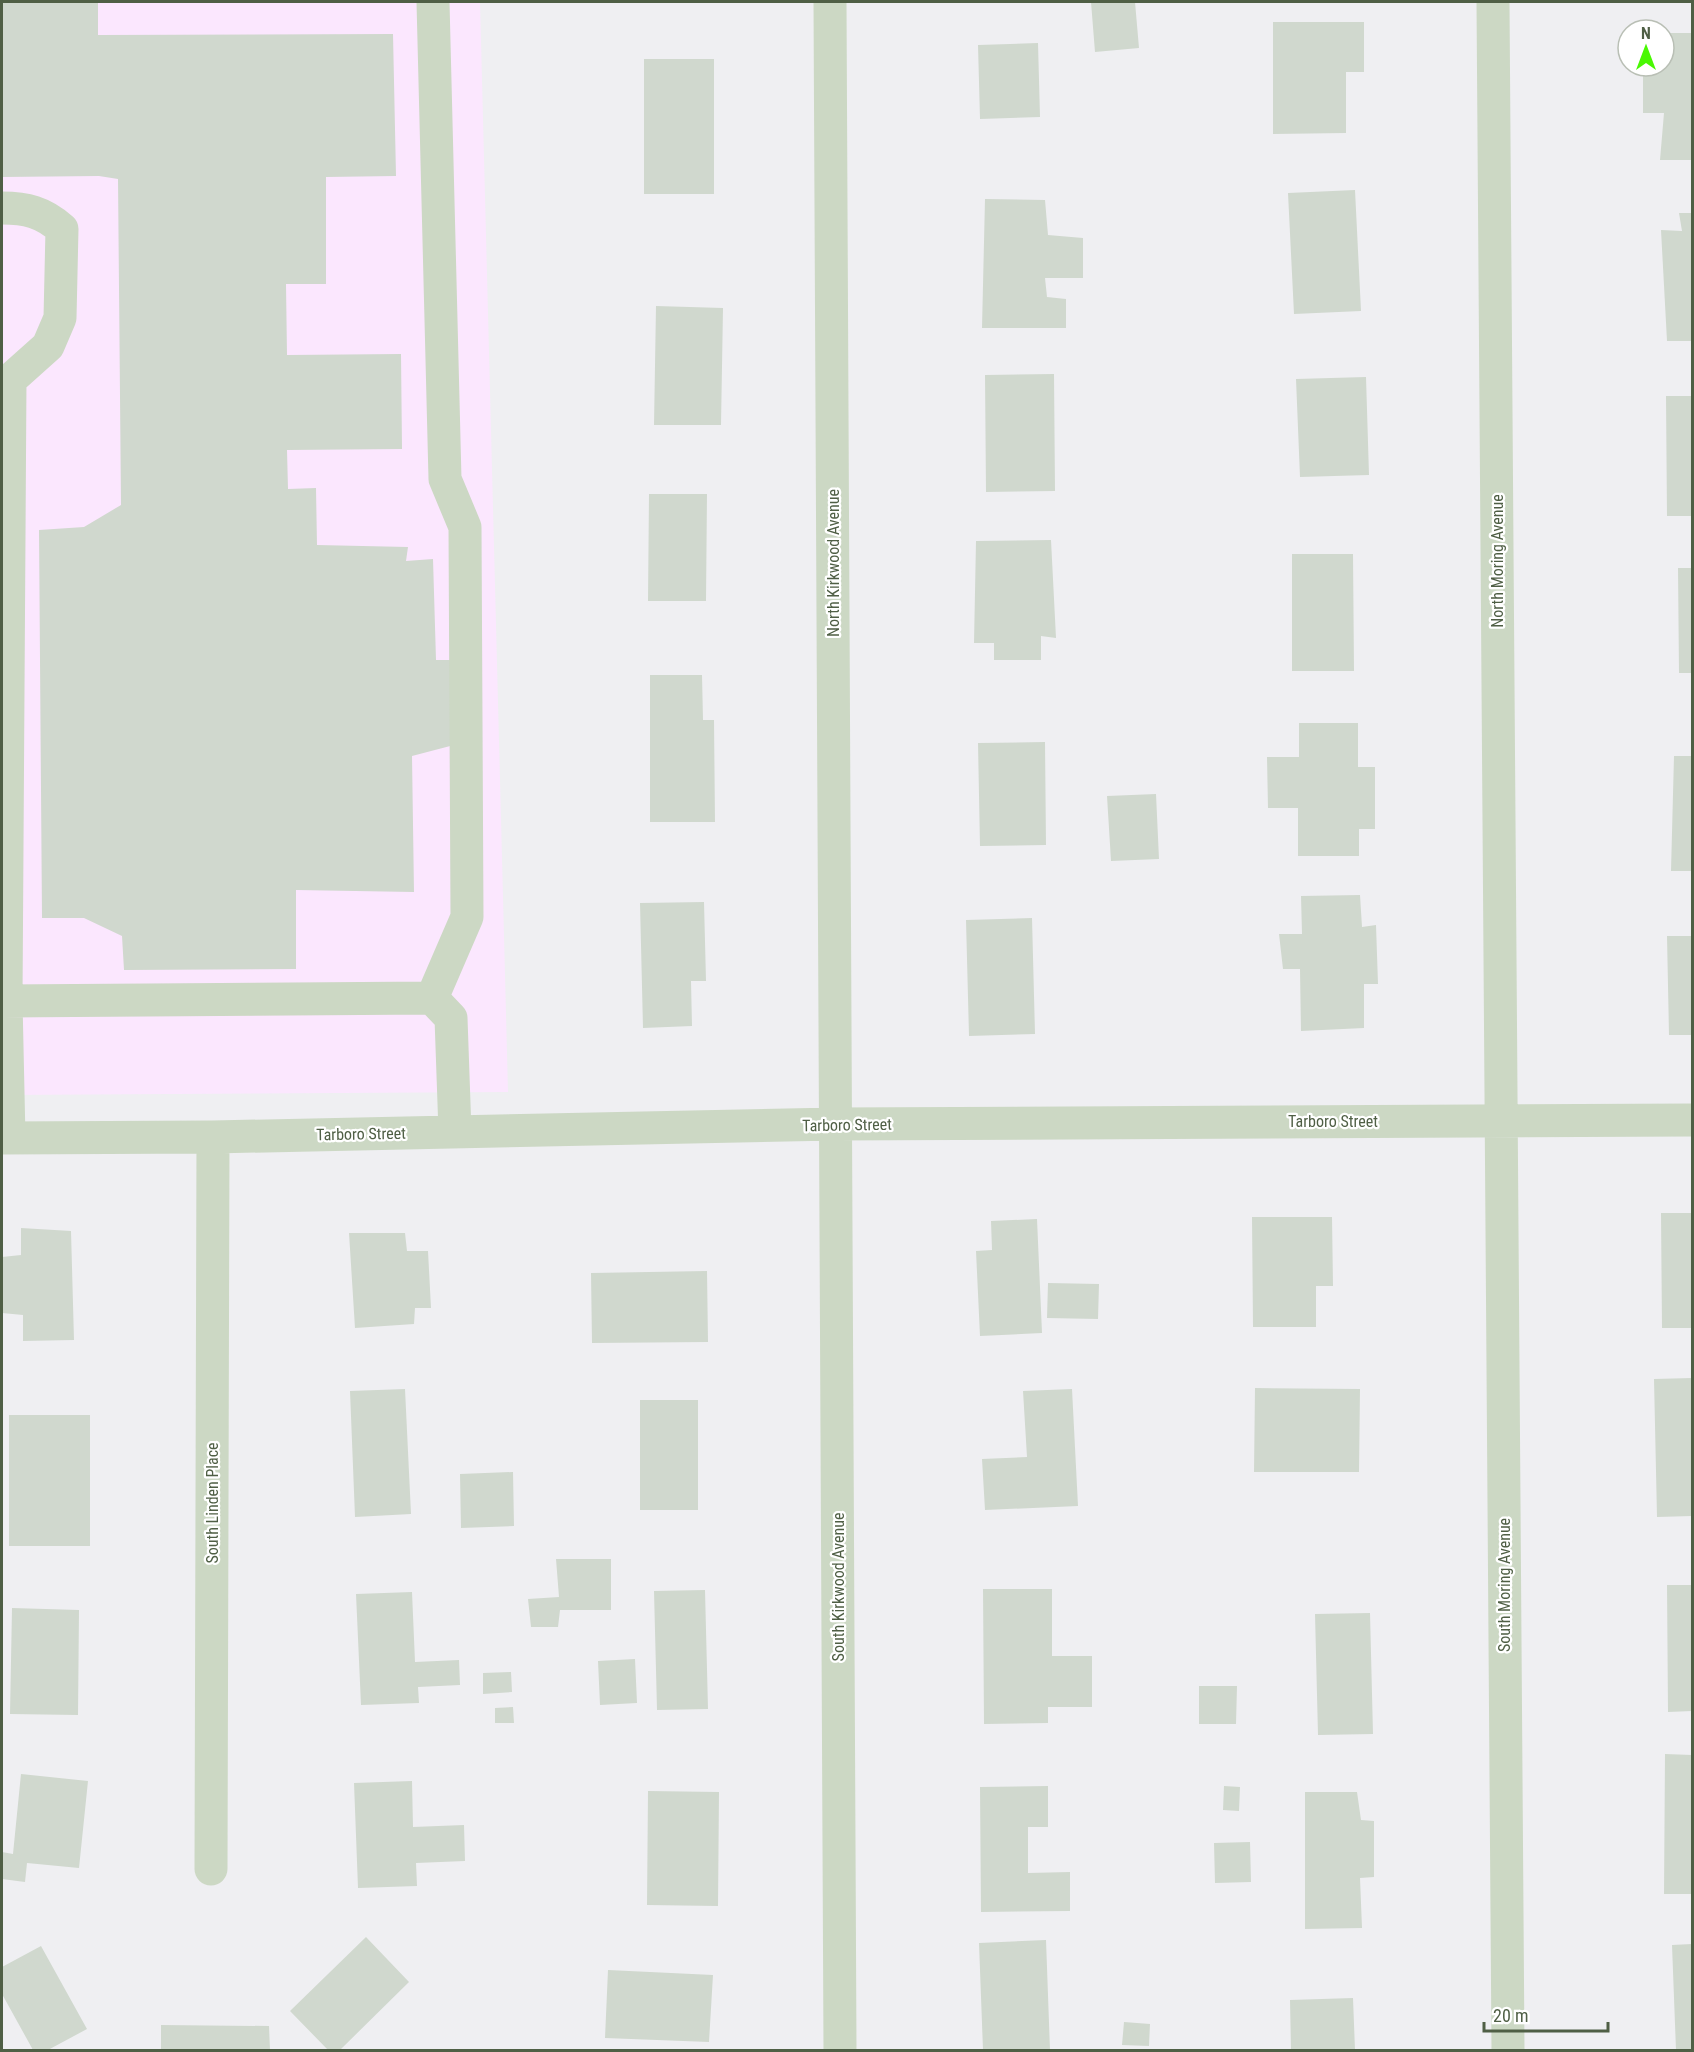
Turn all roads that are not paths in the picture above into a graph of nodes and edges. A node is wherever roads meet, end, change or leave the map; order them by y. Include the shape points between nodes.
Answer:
1 (433, 2) edge
2 (830, 2) edge
3 (1493, 2) edge
4 (2, 208) edge
5 (432, 998) junction
6 (4, 1001) edge
7 (1500, 1120) junction
8 (1692, 1120) edge
9 (836, 1124) junction
10 (455, 1132) junction
11 (213, 1137) junction
12 (5, 1138) edge
13 (211, 1869) dead end
14 (840, 2050) edge
15 (1508, 2050) edge

1 - 5 street via 445,479 465,528 467,917
2 - 9 street, North Kirkwood Avenue
3 - 7 street, North Moring Avenue
4 - 6 street via 23,208 50,219 62,229 60,318 48,345 10,380
5 - 6 street
5 - 10 street via 451,1018
6 - 12 street
7 - 8 street, Tarboro Street
7 - 9 street, Tarboro Street
7 - 15 street, South Moring Avenue
9 - 10 street, Tarboro Street
9 - 14 street, South Kirkwood Avenue
10 - 11 street, Tarboro Street
11 - 12 street, Tarboro Street
11 - 13 street, South Linden Place

